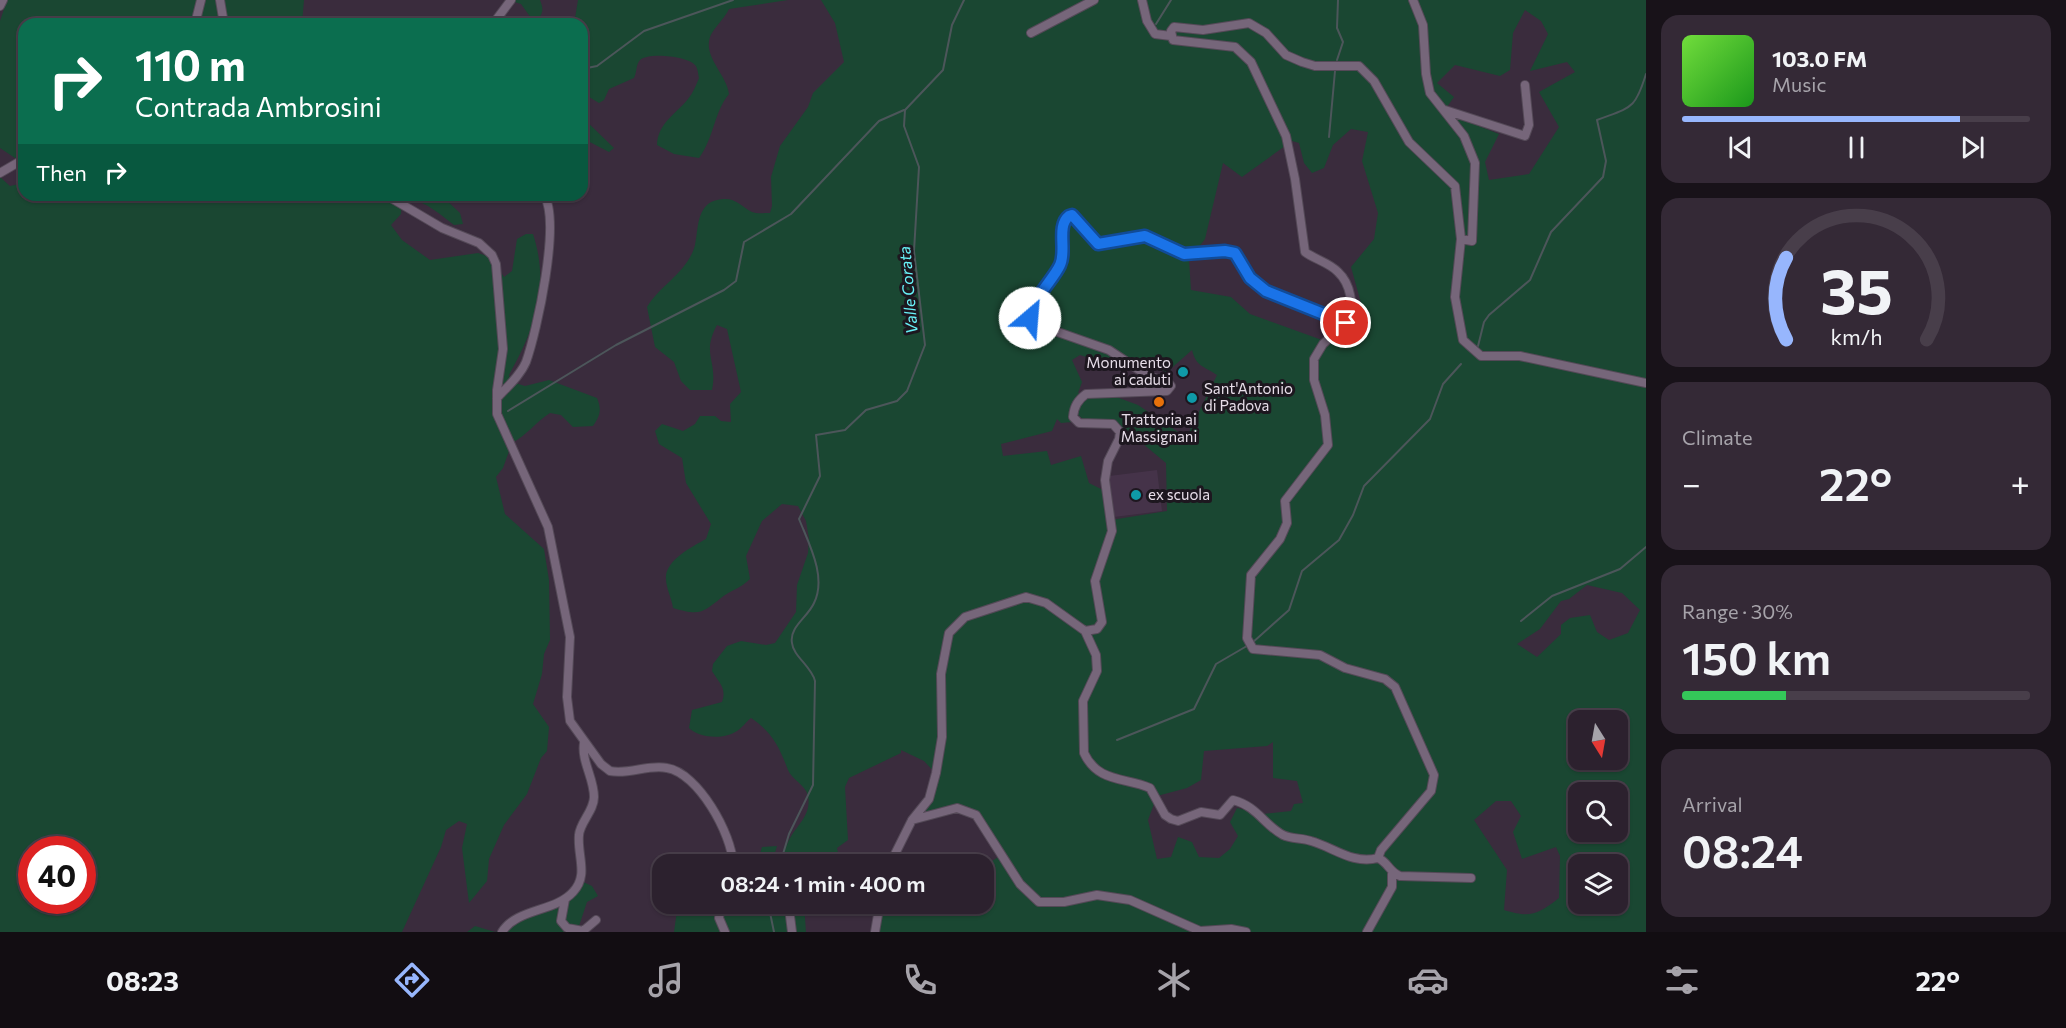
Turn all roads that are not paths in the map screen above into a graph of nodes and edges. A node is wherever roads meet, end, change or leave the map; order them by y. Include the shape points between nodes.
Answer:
1 (3, 0) edge
2 (201, 0) edge
3 (220, 0) edge
4 (511, 0) edge
5 (1094, 0) edge
6 (1142, 0) edge
7 (1413, 0) edge
8 (0, 6) edge
9 (196, 18) edge
10 (223, 18) edge
11 (498, 18) edge
12 (1030, 33) dead end
13 (1171, 34) junction
14 (1526, 86) dead end
15 (1444, 110) junction
16 (18, 162) edge
17 (0, 173) edge
18 (396, 201) edge
19 (545, 201) edge
20 (1461, 239) junction
21 (1346, 323) junction
22 (1646, 383) edge
23 (497, 398) junction
24 (1085, 631) junction
25 (585, 743) junction
26 (912, 820) junction
27 (732, 854) edge
28 (895, 854) edge
29 (1378, 858) junction
30 (1392, 874) junction
31 (1471, 878) dead end
32 (565, 899) junction
33 (720, 914) edge
34 (790, 914) edge
35 (878, 914) edge
36 (596, 920) dead end
37 (502, 932) edge
38 (725, 932) edge
39 (792, 932) edge
40 (875, 932) edge
41 (1246, 932) edge
42 (1367, 932) edge

1 - 8 street
2 - 9 street
3 - 10 street
4 - 11 street
5 - 12 street
6 - 13 street via 1155,34
7 - 15 street via 1422,25 1430,93
13 - 20 street via 1174,27 1203,30 1249,23 1266,33 1286,55 1302,62 1315,66 1359,66 1374,81 1409,142 1455,186
13 - 21 street via 1178,43 1235,47 1251,62 1286,136 1305,252 1338,270 1346,283 1352,311
14 - 15 street via 1530,125 1524,136
15 - 20 street via 1464,136 1475,163 1472,241
16 - 17 street
18 - 23 street via 442,228 479,243 492,255 498,271 502,350
19 - 23 street via 551,235 525,363
20 - 22 street via 1455,297 1463,340 1481,356 1520,356
21 - 24 street via 1266,291 1250,278 1235,253 1184,254 1145,236 1098,244 1076,217 1065,219 1061,264 1030,313 1032,323 1110,350 1148,376 1171,386 1167,391 1086,394 1074,409 1073,417 1079,423 1113,424 1120,432 1105,480 1112,531 1095,580 1102,622 1098,629
21 - 29 street via 1323,344 1314,359 1314,380 1325,415 1328,445 1286,501 1287,523 1251,576 1248,639 1253,648 1320,655 1345,668 1385,679 1395,687 1434,775 1431,791
23 - 25 street via 499,420 548,527 570,637 568,715
24 - 26 street via 1046,603 1026,597 965,617 949,633 941,674 942,737 936,773 929,799
24 - 29 street via 1096,655 1097,672 1083,701 1084,753 1109,778 1150,788 1171,819 1178,821 1202,812 1220,815 1233,800 1245,803 1283,835 1311,841 1346,856 1369,861
25 - 27 street via 610,771 667,768 684,777 723,824
25 - 32 street via 583,752 594,799 579,833 582,877
26 - 28 street
26 - 41 street via 957,808 976,815 1020,884 1039,902 1097,895 1130,900 1200,931
29 - 30 street via 1385,861
30 - 31 street
30 - 42 street via 1392,887
32 - 36 street via 561,921 567,928 583,931
32 - 37 street via 513,922
33 - 38 street
34 - 39 street
35 - 40 street

